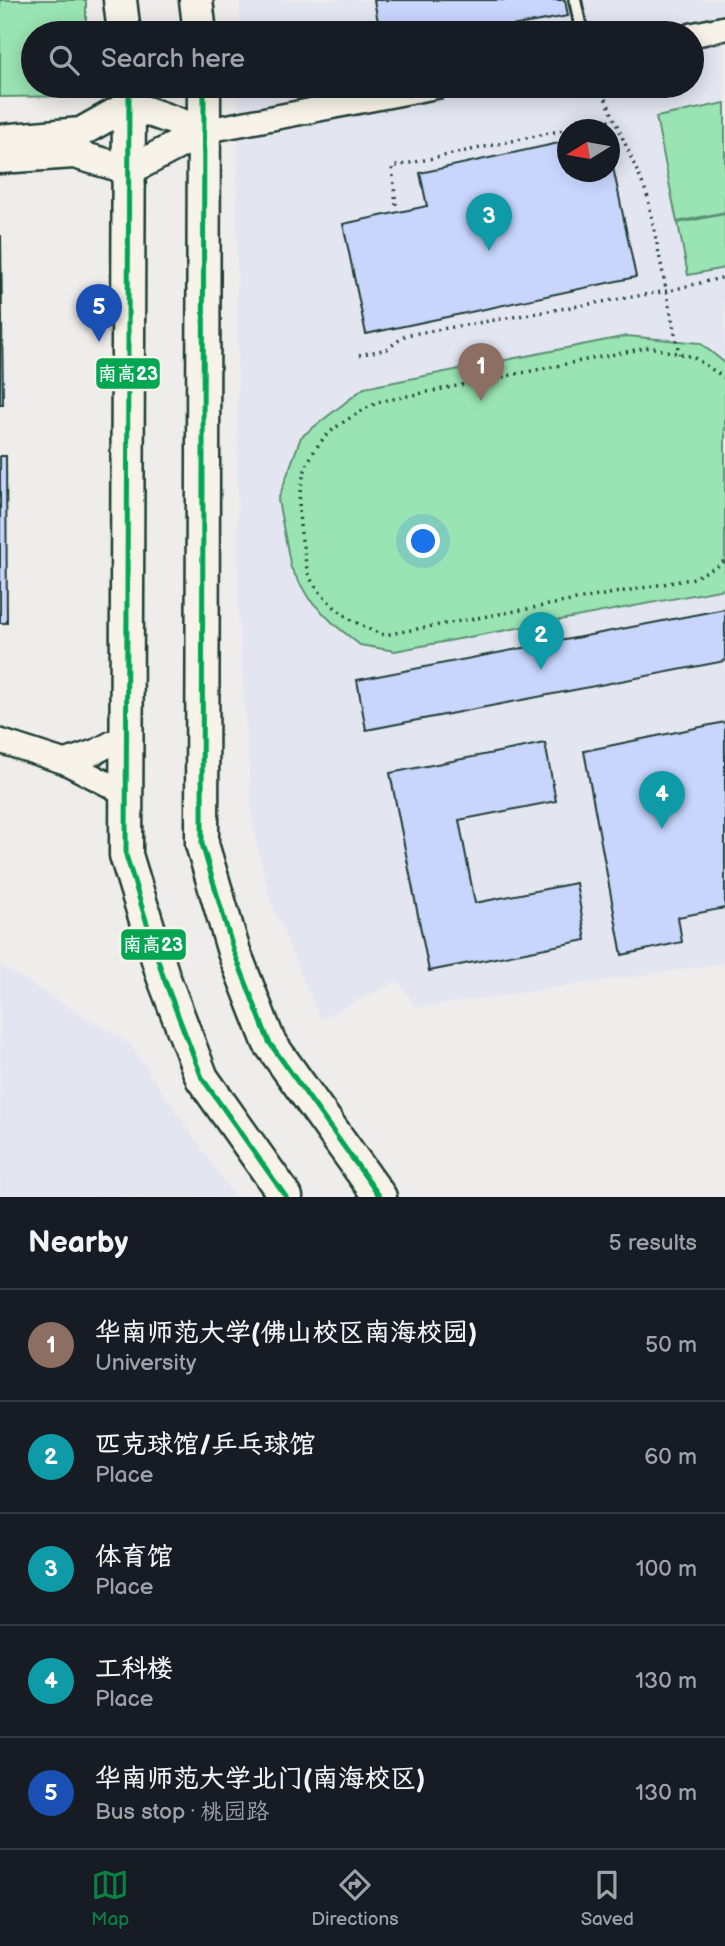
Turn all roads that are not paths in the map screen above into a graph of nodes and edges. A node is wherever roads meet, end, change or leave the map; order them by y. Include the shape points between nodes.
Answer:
1 (120, 0) edge
2 (196, 0) edge
3 (575, 0) edge
4 (123, 21) edge
5 (199, 21) edge
6 (579, 21) edge
7 (725, 28) edge
8 (704, 32) edge
9 (125, 98) edge
10 (129, 98) edge
11 (135, 98) edge
12 (204, 98) edge
13 (377, 98) edge
14 (204, 131) junction
15 (0, 139) edge
16 (0, 159) edge
17 (130, 170) junction
18 (127, 734) junction
19 (0, 741) edge
20 (65, 762) junction
21 (127, 794) junction
22 (286, 1197) edge
23 (380, 1197) edge

1 - 4 main road
2 - 5 main road
3 - 6 lane
7 - 8 street
9 - 15 street via 81,132
10 - 17 main road
11 - 14 street
12 - 14 main road
13 - 14 street
14 - 17 street
14 - 23 main road via 202,844 234,952 269,1042
16 - 17 street via 74,154
17 - 18 main road
18 - 20 street
18 - 21 main road
19 - 20 street
20 - 21 street
21 - 22 main road via 127,855 163,976 202,1078

